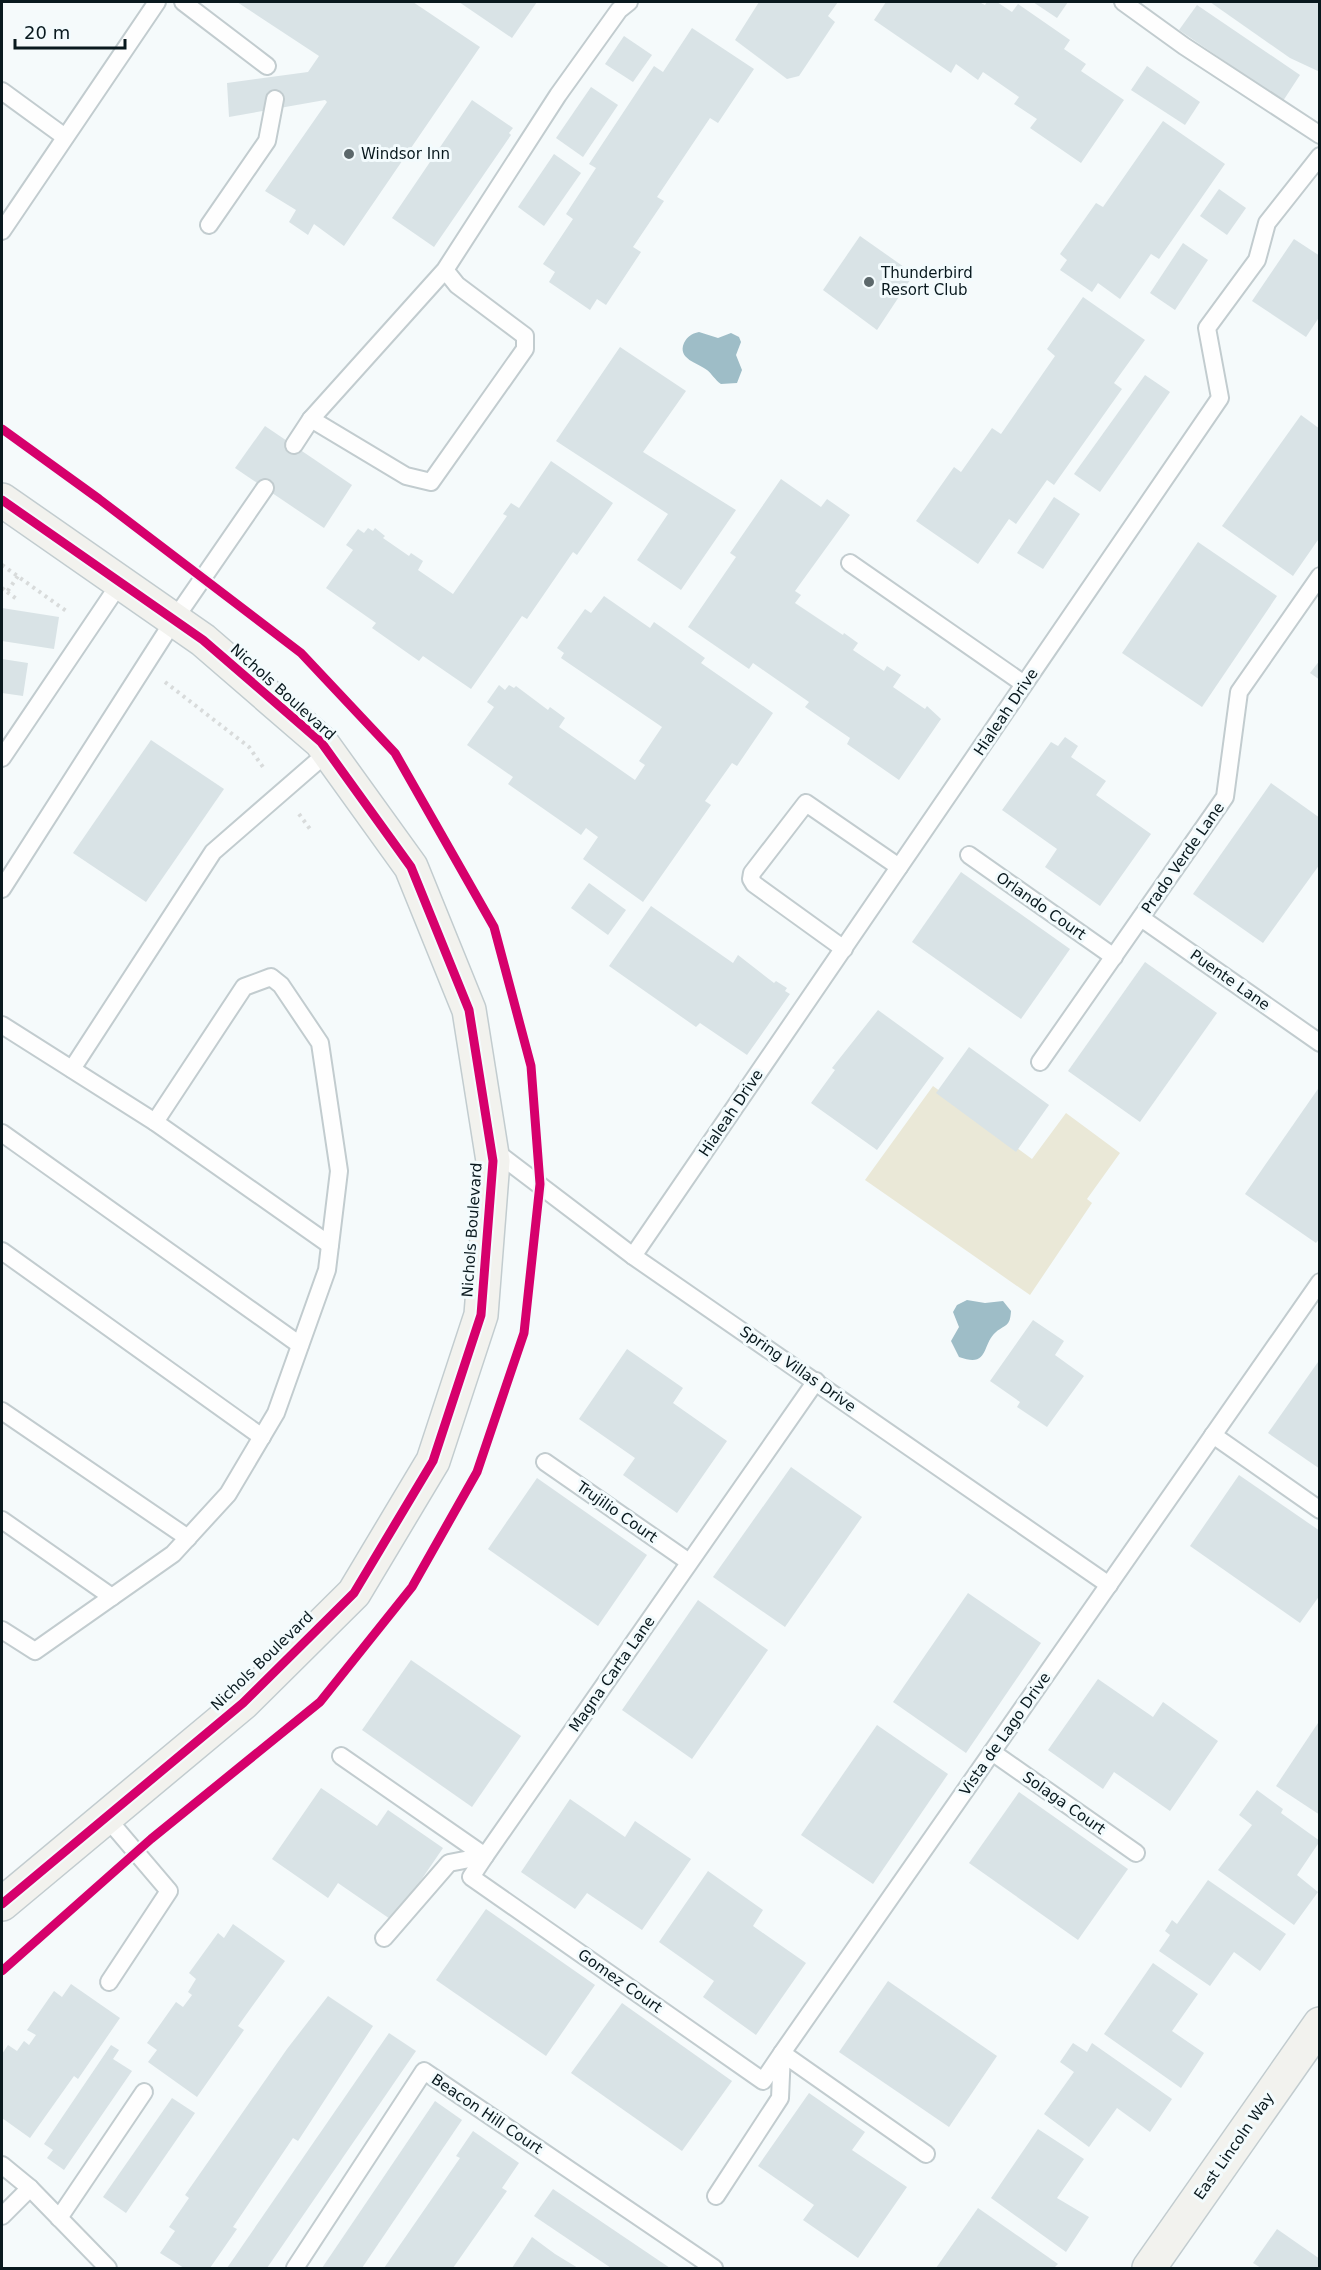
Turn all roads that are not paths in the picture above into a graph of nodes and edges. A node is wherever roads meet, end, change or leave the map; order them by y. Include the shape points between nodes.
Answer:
1 (156, 2) edge
2 (183, 2) edge
3 (629, 2) edge
4 (1123, 2) edge
5 (267, 66) dead end
6 (2, 91) edge
7 (275, 99) dead end
8 (1320, 135) edge
9 (65, 137) junction
10 (1320, 156) edge
11 (209, 225) dead end
12 (2, 231) edge
13 (445, 270) junction
14 (311, 419) junction
15 (294, 445) dead end
16 (265, 488) dead end
17 (2, 500) edge
18 (850, 563) dead end
19 (1320, 576) edge
20 (120, 583) junction
21 (174, 620) junction
22 (1024, 684) junction
23 (328, 752) junction
24 (2, 758) edge
25 (969, 855) dead end
26 (899, 867) junction
27 (2, 889) edge
28 (1141, 918) junction
29 (844, 949) junction
30 (1114, 957) junction
31 (2, 1025) edge
32 (1320, 1043) edge
33 (1040, 1062) dead end
34 (72, 1069) junction
35 (155, 1122) junction
36 (2, 1133) edge
37 (491, 1148) junction
38 (330, 1245) junction
39 (2, 1251) edge
40 (633, 1256) junction
41 (1320, 1282) edge
42 (300, 1346) junction
43 (816, 1381) junction
44 (2, 1411) edge
45 (1213, 1435) junction
46 (262, 1437) junction
47 (545, 1462) dead end
48 (1320, 1510) edge
49 (2, 1520) edge
50 (188, 1538) junction
51 (689, 1562) junction
52 (1109, 1585) junction
53 (112, 1597) junction
54 (2, 1630) edge
55 (992, 1752) junction
56 (340, 1756) dead end
57 (106, 1817) junction
58 (1136, 1853) dead end
59 (485, 1856) junction
60 (2, 1904) edge
61 (384, 1938) dead end
62 (109, 1982) dead end
63 (1320, 2024) edge
64 (782, 2053) junction
65 (144, 2092) dead end
66 (926, 2154) dead end
67 (2, 2165) edge
68 (30, 2188) junction
69 (716, 2196) dead end
70 (2, 2216) edge
71 (59, 2218) junction
72 (108, 2268) edge
73 (295, 2268) edge
74 (714, 2268) edge
75 (1149, 2268) edge

1 - 9 lane
2 - 5 lane
3 - 13 lane via 619,10 558,95
4 - 8 lane
6 - 9 lane
7 - 11 lane via 267,141
9 - 12 lane
10 - 22 lane, Hialeah Drive via 1267,223 1257,260 1207,328 1220,398
13 - 14 lane
13 - 14 lane via 457,285 525,336 525,349 431,482 406,476
14 - 15 lane
16 - 21 lane
17 - 20 street, Nichols Boulevard
18 - 22 lane
19 - 28 lane, Prado Verde Lane via 1239,692 1225,797
20 - 21 street, Nichols Boulevard
20 - 24 lane
21 - 23 street, Nichols Boulevard via 203,640
21 - 27 lane
22 - 26 lane, Hialeah Drive
23 - 34 lane via 213,852
23 - 37 street, Nichols Boulevard via 411,867 470,1010
25 - 30 lane, Orlando Court
26 - 29 lane, Hialeah Drive
26 - 29 lane via 806,803 752,873 754,884
28 - 30 lane, Prado Verde Lane
28 - 32 lane, Puente Lane
29 - 40 lane, Hialeah Drive
30 - 33 lane, Prado Verde Lane
31 - 34 lane
34 - 35 lane
35 - 38 lane
35 - 38 lane via 244,987 271,977 281,985 320,1043 339,1171
36 - 42 lane
37 - 40 lane, Spring Villas Drive
37 - 57 street, Nichols Boulevard via 480,1315 433,1461 354,1593 243,1703
38 - 42 lane via 327,1270
39 - 46 lane
40 - 43 lane, Spring Villas Drive
41 - 45 lane, Vista de Lago Drive
42 - 46 lane via 276,1413
43 - 51 lane, Magna Carta Lane
43 - 52 lane, Spring Villas Drive
44 - 50 lane
45 - 48 lane
45 - 52 lane, Vista de Lago Drive
46 - 50 lane via 228,1494
47 - 51 lane, Trujilio Court
49 - 53 lane
50 - 53 lane via 173,1554
51 - 59 lane, Magna Carta Lane
52 - 55 lane, Vista de Lago Drive
53 - 54 lane via 35,1651
55 - 58 lane, Solaga Court
55 - 64 lane, Vista de Lago Drive
56 - 59 lane
57 - 60 street, Nichols Boulevard
57 - 62 lane via 169,1891
59 - 61 lane via 449,1863
59 - 64 lane, Gomez Court via 471,1877 763,2080
63 - 75 street, East Lincoln Way
64 - 66 lane
64 - 69 lane via 780,2098
65 - 71 lane
67 - 68 lane
68 - 70 lane
68 - 71 lane
71 - 72 lane
73 - 74 lane, Beacon Hill Court via 424,2071

